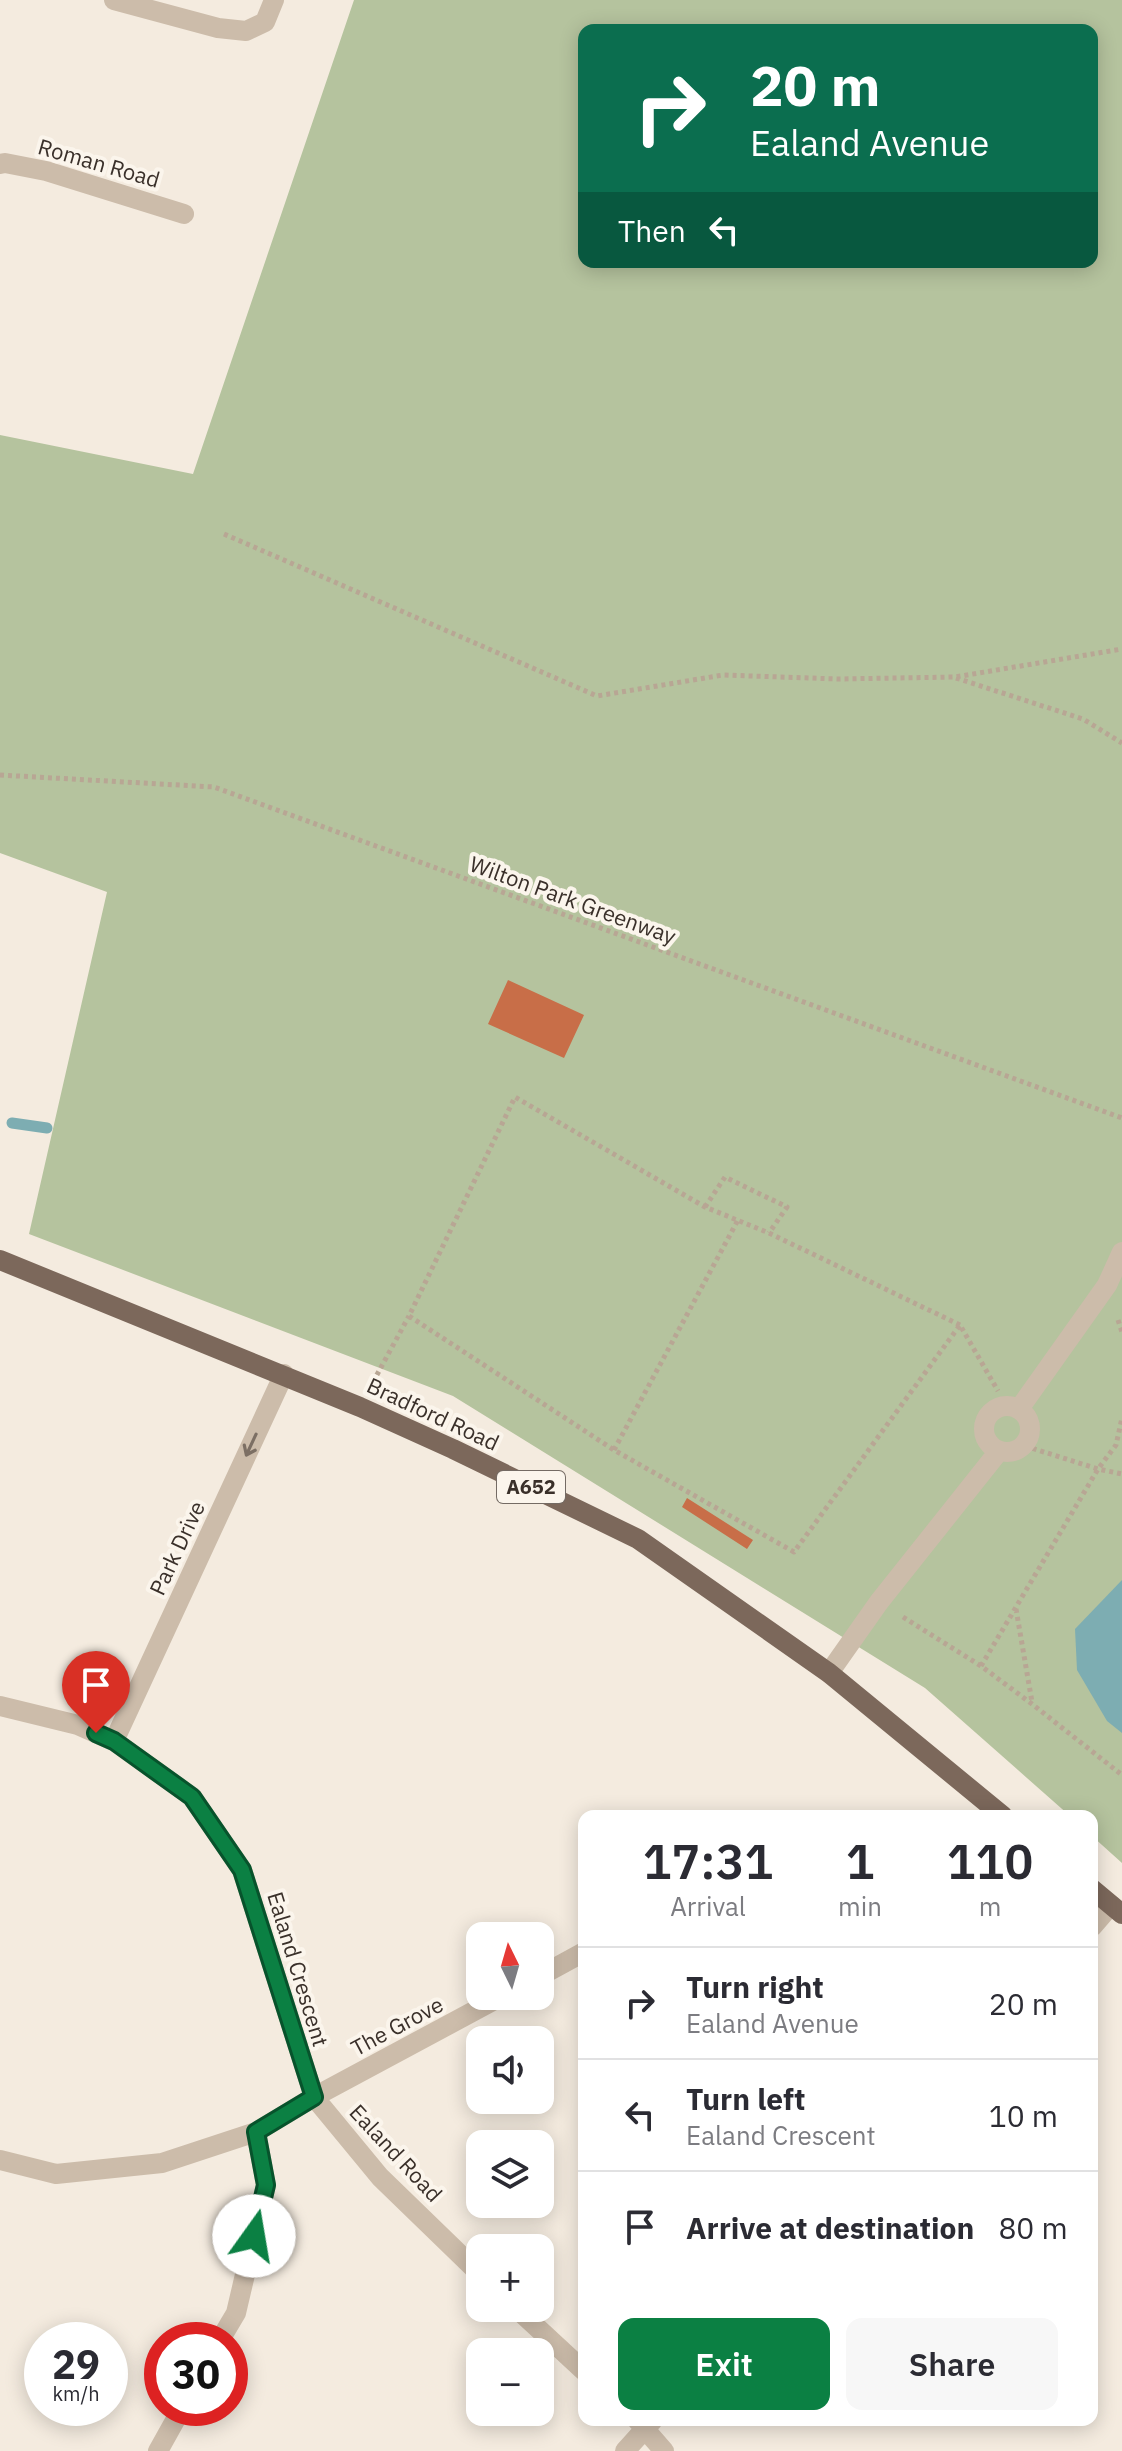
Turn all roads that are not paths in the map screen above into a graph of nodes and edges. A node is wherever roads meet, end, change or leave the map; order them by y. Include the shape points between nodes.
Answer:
1 (114, 0) edge
2 (274, 0) edge
3 (0, 164) edge
4 (184, 214) dead end
5 (1122, 1252) edge
6 (0, 1260) edge
7 (284, 1374) junction
8 (1013, 1407) junction
9 (999, 1451) junction
10 (829, 1673) junction
11 (0, 1706) edge
12 (114, 1741) junction
13 (996, 1810) edge
14 (1098, 1894) edge
15 (1117, 1910) edge
16 (1098, 1923) edge
17 (578, 1955) edge
18 (554, 1968) edge
19 (476, 2010) edge
20 (314, 2097) junction
21 (256, 2132) junction
22 (0, 2160) edge
23 (466, 2260) edge
24 (231, 2322) edge
25 (531, 2322) edge
26 (578, 2365) edge
27 (172, 2426) edge
28 (643, 2426) edge
29 (647, 2426) edge
30 (158, 2451) edge
31 (625, 2451) edge
32 (664, 2451) edge

1 - 2 street via 246,31 265,22
3 - 4 street, Roman Road via 46,171
5 - 8 street via 1107,1285
6 - 7 main road, Bradford Road / A652
7 - 10 main road, Bradford Road / A652 via 638,1539
7 -> 12 street, Park Drive
8 - 9 street via 993,1411 985,1422 988,1443
8 - 9 street via 1028,1419 1030,1433 1013,1452
9 - 10 street
10 - 13 main road, Bradford Road / A652
11 - 12 street, Ealand Crescent via 78,1725
12 - 20 street, Ealand Crescent via 192,1797 242,1870
14 - 15 main road
15 - 16 street
17 - 18 street
19 - 20 street, The Grove
20 - 21 street, The Grove
20 - 23 street, Ealand Road via 380,2177
21 - 22 street, The Grove via 162,2163 71,2173
21 - 24 street via 266,2185
25 - 26 street
27 - 30 street
28 - 31 street
29 - 32 street

